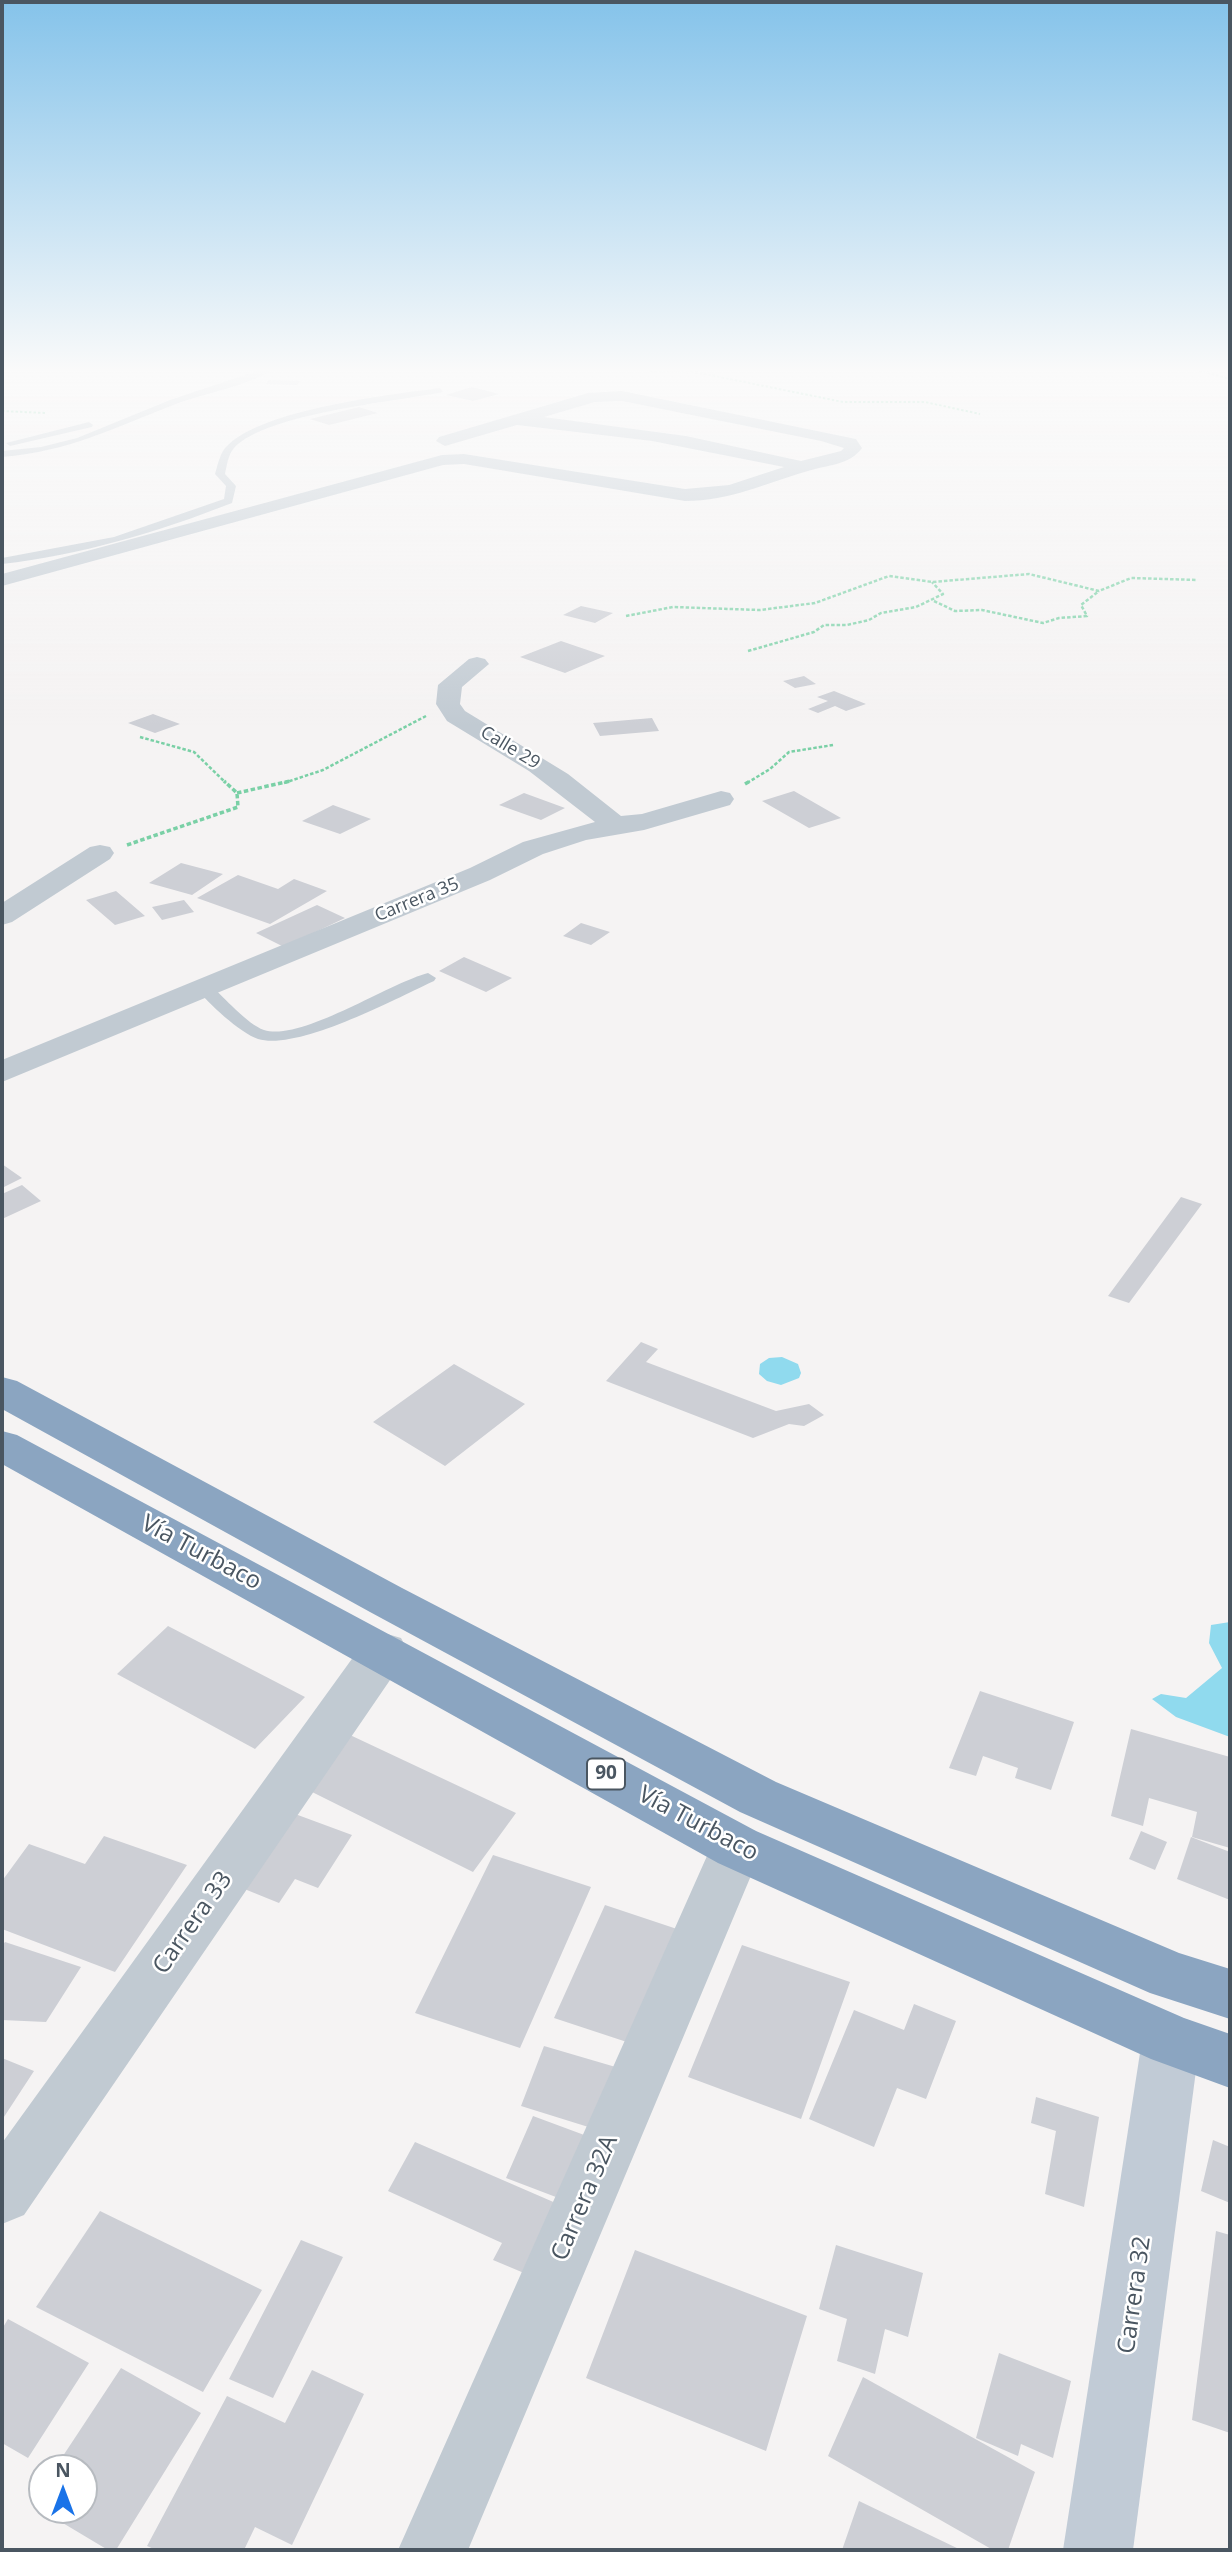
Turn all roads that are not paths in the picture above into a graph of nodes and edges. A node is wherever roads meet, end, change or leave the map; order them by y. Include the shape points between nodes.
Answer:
1 (231, 489) edge
2 (335, 489) edge
3 (649, 489) edge
4 (738, 489) edge
5 (2, 561) edge
6 (2, 580) edge
7 (477, 664) dead end
8 (721, 799) road end
9 (615, 825) junction
10 (100, 853) road end
11 (2, 916) edge
12 (428, 978) dead end
13 (204, 988) junction
14 (2, 1072) edge
15 (2, 1391) edge
16 (2, 1445) edge
17 (384, 1651) junction
18 (737, 1847) junction
19 (1230, 1994) edge
20 (1171, 2040) junction
21 (1230, 2061) edge
22 (2, 2194) edge
23 (433, 2550) edge
24 (1098, 2550) edge

1 - 5 lane via 229,500 187,518 112,541
2 - 6 street
3 - 4 street via 708,496
7 - 9 street, Calle 29 via 450,685 448,704 456,716 532,760
8 - 9 street, Carrera 35 via 644,822
9 - 13 street, Carrera 35 via 533,848
10 - 11 street
12 - 13 lane via 306,1030 278,1037 259,1035
13 - 14 street, Carrera 35
15 - 19 highway, 90 via 758,1797 1170,1975
16 - 17 highway, Vía Turbaco / 90
17 - 18 highway, Vía Turbaco / 90
17 - 22 street, Carrera 33
18 - 20 highway, Vía Turbaco / 90
18 - 23 street, Carrera 32A
20 - 21 highway, Vía Turbaco / 90
20 - 24 street, Carrera 32

